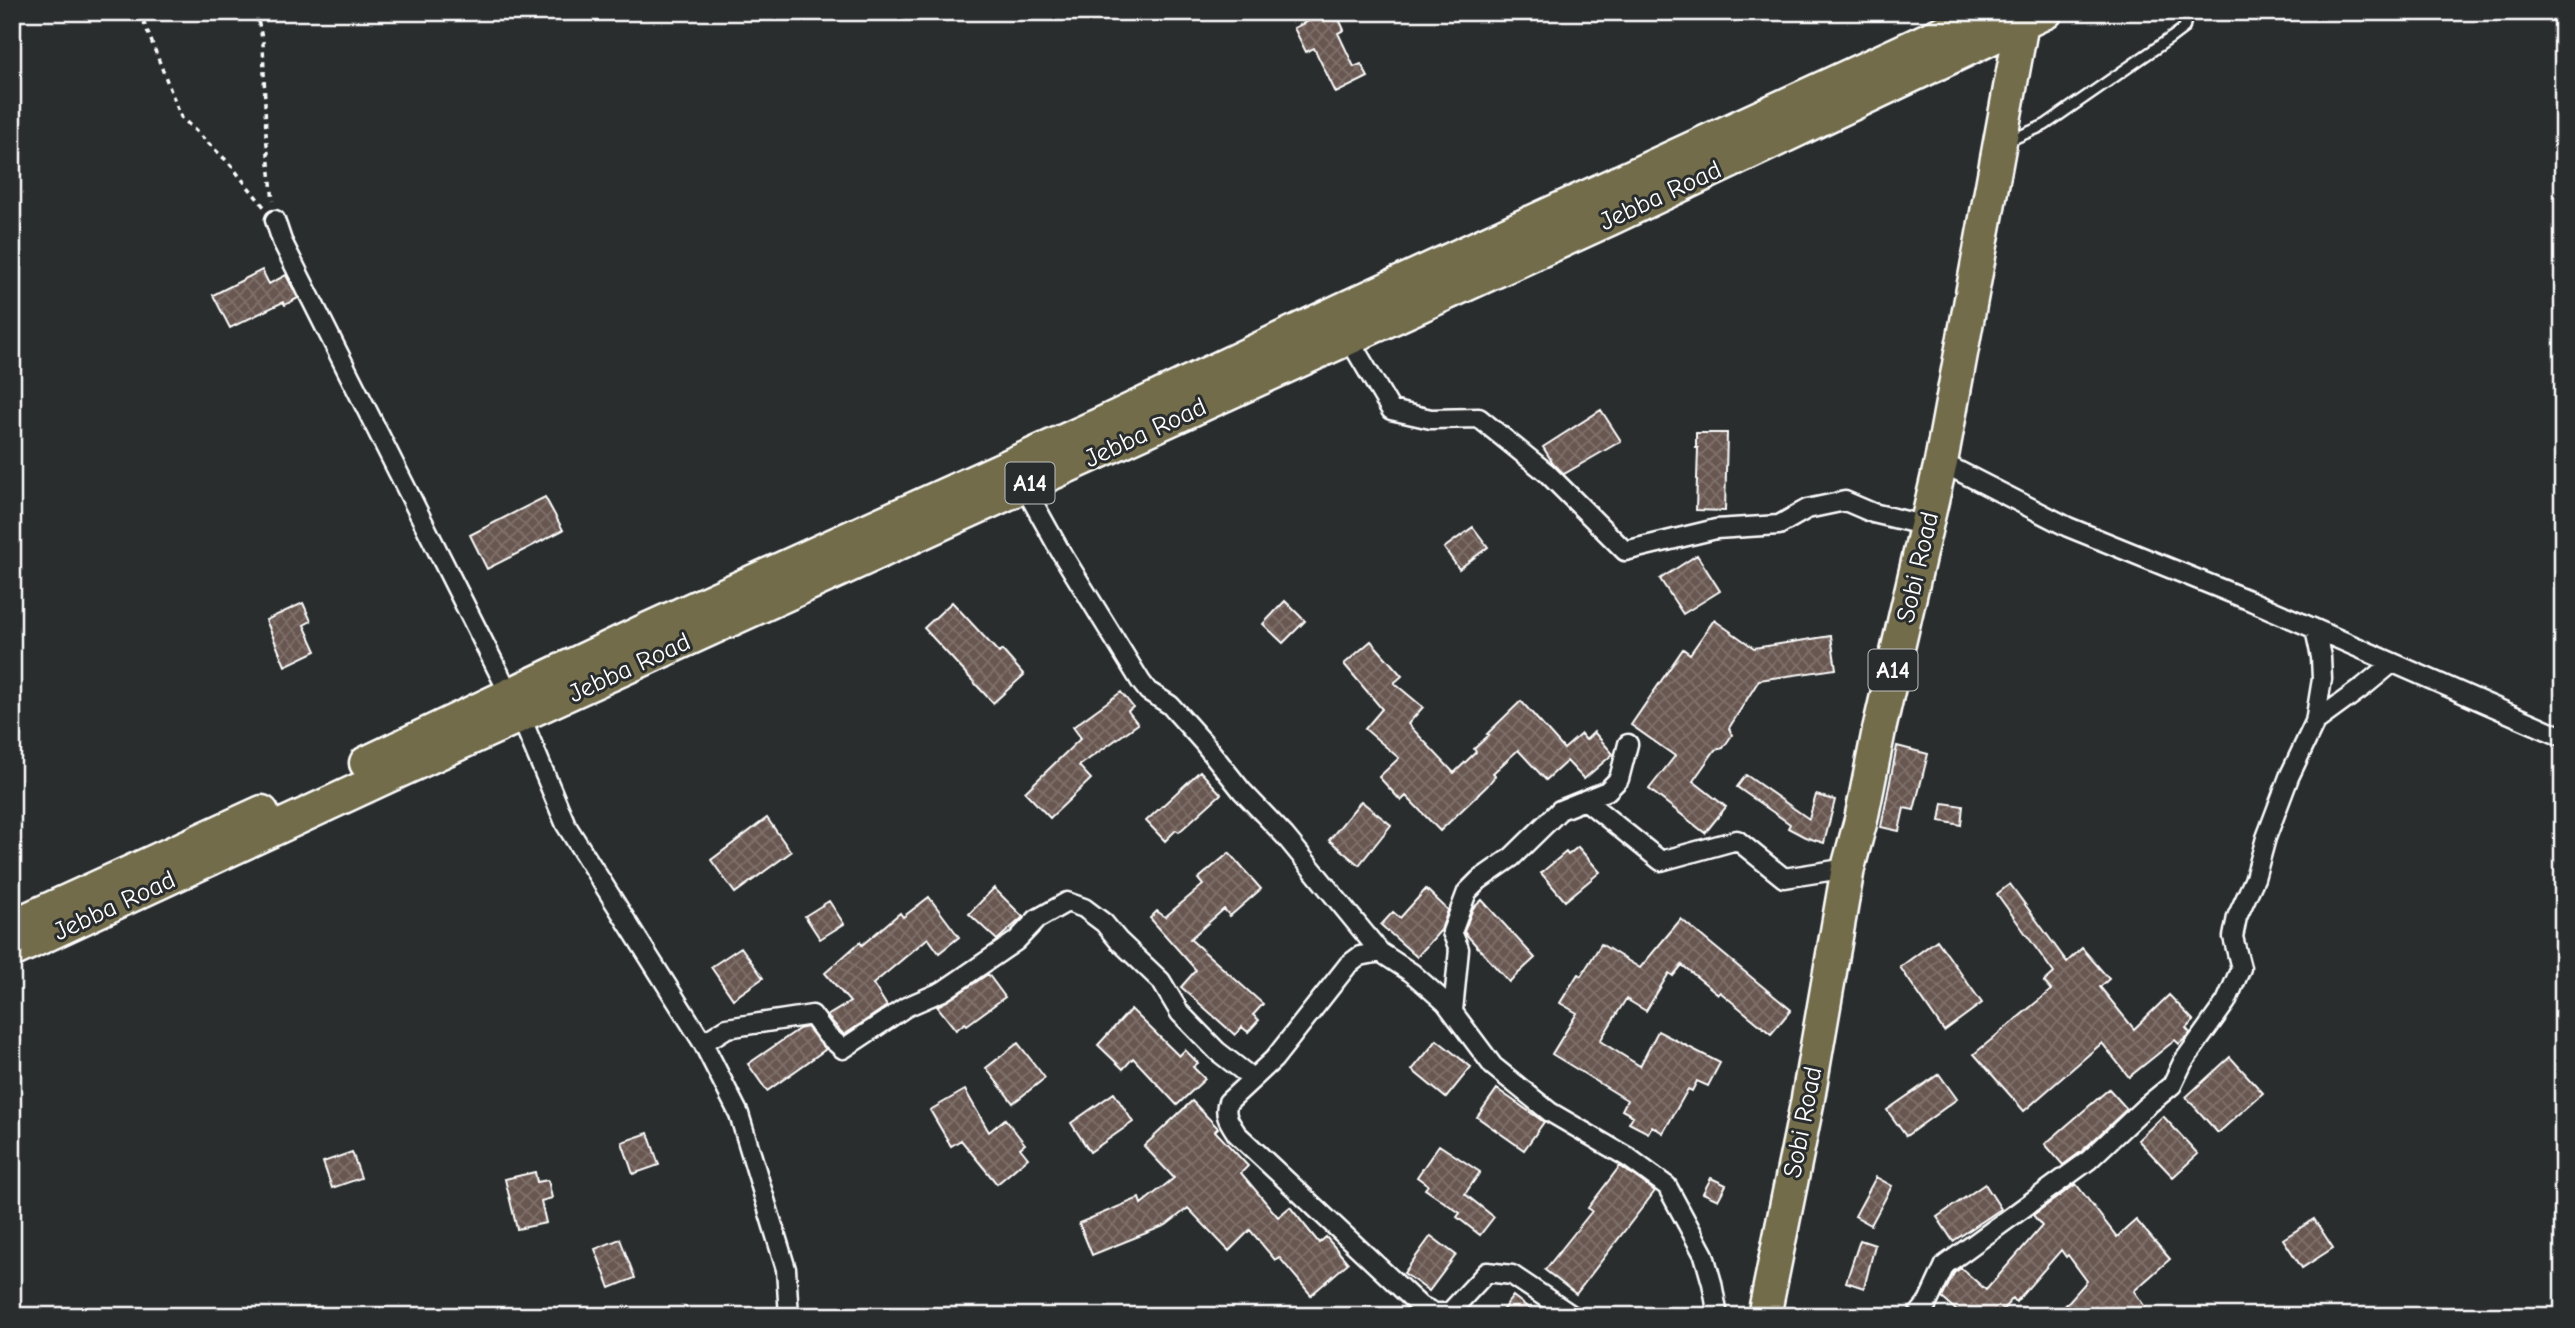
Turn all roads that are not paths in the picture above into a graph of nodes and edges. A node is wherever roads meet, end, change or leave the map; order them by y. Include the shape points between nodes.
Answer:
1 (1987, 12) edge
2 (2188, 12) edge
3 (2034, 18) edge
4 (2000, 145) junction
5 (275, 220) road end
6 (1349, 339) junction
7 (1941, 462) junction
8 (1024, 486) junction
9 (1927, 526) junction
10 (2315, 629) junction
11 (2392, 663) junction
12 (516, 706) junction
13 (2315, 722) junction
14 (2563, 737) edge
15 (1628, 744) dead end
16 (1586, 800) junction
17 (1848, 868) junction
18 (12, 926) edge
19 (12, 951) edge
20 (1380, 952) junction
21 (1453, 1012) junction
22 (702, 1043) junction
23 (1252, 1078) junction
24 (789, 1316) edge
25 (1573, 1316) edge
26 (1718, 1316) edge
27 (1764, 1316) edge
28 (1917, 1316) edge

1 - 12 highway, A14
2 - 4 lane via 2184,28 2172,37 2045,125
3 - 4 highway, Sobi Road / A14
3 - 6 highway, Jebba Road / A14
4 - 7 highway, Sobi Road / A14
5 - 12 street
6 - 8 highway, Jebba Road / A14
6 - 9 street via 1391,410 1431,419 1479,418 1547,473 1625,551 1716,529 1779,525 1807,509 1846,501 1873,513
7 - 9 highway, Sobi Road / A14
7 - 10 street via 2068,527
8 - 12 highway, Jebba Road / A14
8 - 20 street via 1141,682 1170,705 1203,742
9 - 17 highway, Sobi Road / A14
10 - 11 street
10 - 13 street via 2322,679
11 - 13 street
11 - 14 street
12 - 18 highway, A14
12 - 19 highway, Jebba Road / A14 via 386,777
12 - 22 street via 566,825
13 - 28 street via 2289,777 2237,917 2233,937 2241,968 2226,1002 2172,1085 2089,1160 1945,1265
15 - 16 street via 1619,779 1607,791
16 - 17 street via 1661,861 1737,840 1784,878
16 - 21 street via 1560,810 1467,892 1452,932 1459,950
17 - 27 highway, Sobi Road / A14
20 - 21 street via 1425,984
20 - 23 street via 1360,956 1348,965 1274,1059
21 - 26 street via 1506,1078 1550,1112 1667,1186 1704,1255
22 - 23 street via 727,1028 812,1015 843,1049 906,1007 943,991 1016,941 1037,919 1067,902 1104,923 1161,981 1180,1013
22 - 24 street via 739,1114 786,1269
23 - 25 street via 1225,1110 1237,1135 1419,1305 1435,1313 1449,1313 1487,1272 1512,1275

